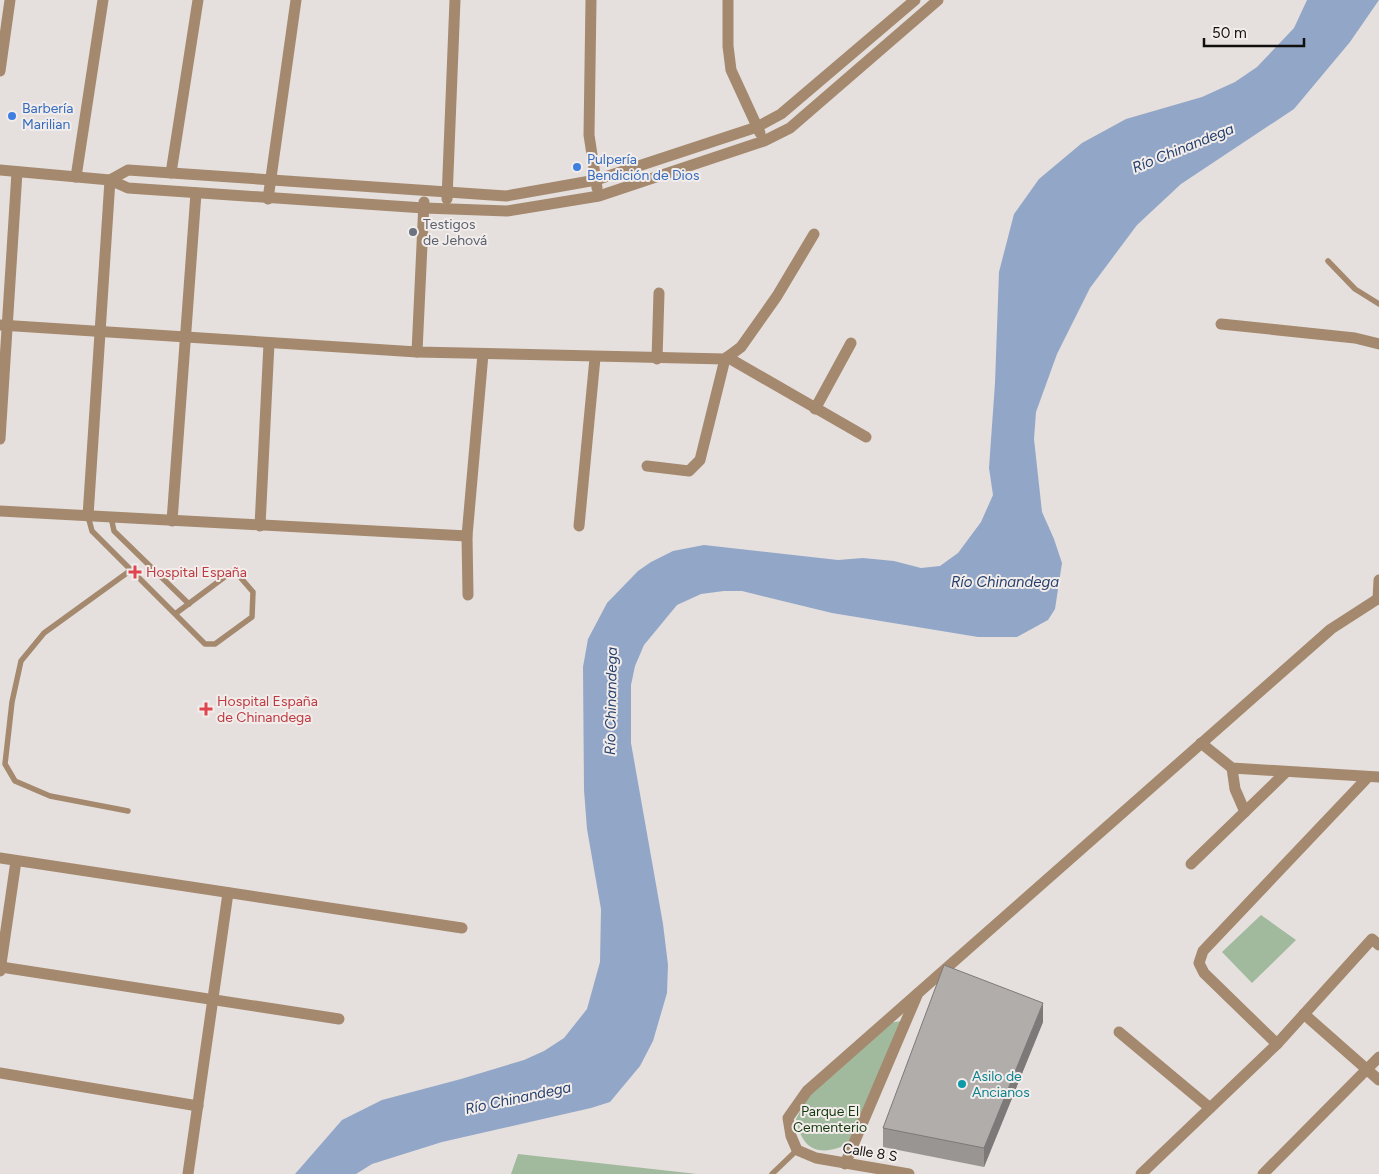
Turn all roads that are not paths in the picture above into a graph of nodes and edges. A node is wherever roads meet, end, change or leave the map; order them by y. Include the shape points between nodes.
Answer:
1 (10, 0) edge
2 (103, 0) edge
3 (198, 0) edge
4 (296, 0) edge
5 (455, 0) edge
6 (590, 0) edge
7 (728, 0) edge
8 (915, 0) edge
9 (938, 0) edge
10 (2, 46) edge
11 (0, 70) edge
12 (757, 127) junction
13 (764, 141) junction
14 (0, 170) edge
15 (17, 172) junction
16 (171, 173) junction
17 (76, 177) junction
18 (270, 179) junction
19 (110, 180) junction
20 (596, 180) junction
21 (425, 190) junction
22 (448, 192) junction
23 (196, 194) junction
24 (599, 196) junction
25 (268, 199) junction
26 (424, 208) junction
27 (447, 208) junction
28 (814, 234) dead end
29 (1328, 260) dead end
30 (659, 293) dead end
31 (1379, 304) edge
32 (1221, 324) dead end
33 (4, 325) edge
34 (100, 331) junction
35 (186, 338) junction
36 (269, 343) junction
37 (851, 344) dead end
38 (1379, 344) edge
39 (417, 352) junction
40 (483, 354) junction
41 (595, 358) junction
42 (726, 358) junction
43 (657, 359) junction
44 (815, 409) junction
45 (866, 437) dead end
46 (0, 440) edge
47 (647, 466) dead end
48 (0, 511) edge
49 (88, 516) junction
50 (111, 517) junction
51 (172, 521) junction
52 (260, 526) junction
53 (579, 526) dead end
54 (467, 536) junction
55 (131, 570) junction
56 (1379, 580) edge
57 (468, 595) dead end
58 (1378, 598) edge
59 (189, 604) junction
60 (175, 614) junction
61 (1201, 743) junction
62 (1232, 768) junction
63 (1286, 772) junction
64 (1374, 777) edge
65 (128, 811) dead end
66 (1244, 812) junction
67 (0, 858) edge
68 (16, 861) junction
69 (1190, 864) dead end
70 (228, 893) junction
71 (462, 928) dead end
72 (1379, 945) edge
73 (0, 967) edge
74 (0, 971) edge
75 (919, 991) junction
76 (213, 1000) junction
77 (1304, 1014) junction
78 (339, 1019) dead end
79 (1119, 1032) dead end
80 (1276, 1044) junction
81 (1379, 1057) edge
82 (1368, 1069) junction
83 (0, 1073) edge
84 (1379, 1080) edge
85 (198, 1106) junction
86 (1210, 1108) junction
87 (797, 1150) junction
88 (845, 1164) junction
89 (188, 1174) edge
90 (772, 1174) edge
91 (909, 1174) edge
92 (1141, 1174) edge
93 (1263, 1174) edge

1 - 10 street
2 - 17 street
3 - 16 street
4 - 18 street
5 - 22 street
6 - 20 street via 589,134
7 - 12 street via 731,70
8 - 12 street via 781,114
9 - 13 street via 790,128
10 - 11 street
12 - 13 street
12 - 20 street
13 - 24 street
14 - 15 street
15 - 17 street
15 - 33 street
16 - 18 street
16 - 19 street via 128,170
17 - 19 street
18 - 21 street
18 - 25 street
19 - 23 street via 128,188
19 - 34 street
20 - 22 street via 506,196
20 - 24 street
21 - 22 street
21 - 26 street
22 - 27 street
23 - 25 street
23 - 35 street
24 - 27 street via 507,211
25 - 26 street
26 - 27 street
26 - 39 street
28 - 42 street via 777,296 741,346
29 - 31 lane via 1355,289
30 - 43 street
32 - 38 street via 1355,338
33 - 34 street
33 - 46 street
34 - 35 street
34 - 49 street
35 - 36 street
35 - 51 street
36 - 39 street
36 - 52 street
37 - 44 street
39 - 40 street
40 - 41 street
40 - 54 street
41 - 43 street
41 - 53 street
42 - 43 street
42 - 44 street
42 - 47 street via 700,460 695,467 689,471
44 - 45 street
48 - 49 street
49 - 50 street
49 - 55 lane via 92,531
50 - 51 street
50 - 59 lane via 114,531
51 - 52 street
52 - 54 street
54 - 57 street
55 - 60 lane
55 - 65 lane via 44,633 21,661 12,702 5,764 16,781 50,796
56 - 58 street
58 - 61 street via 1331,628
59 - 60 lane
59 - 60 lane via 234,570 253,592 252,617 216,644 205,644
61 - 62 street
61 - 75 street
62 - 63 street
62 - 66 street via 1235,789
63 - 64 street
63 - 66 street
64 - 80 street via 1203,951 1199,963 1204,973
66 - 69 street
67 - 68 street
68 - 70 street
68 - 73 street
70 - 71 street
70 - 76 street
72 - 77 street via 1372,939
73 - 74 street
73 - 76 street
75 - 87 street via 807,1091 788,1118
75 - 88 street
76 - 78 street
76 - 85 street
77 - 80 street
77 - 82 street
79 - 86 street
80 - 86 street
81 - 82 street
82 - 84 street
82 - 93 street
83 - 85 street
85 - 89 street
86 - 92 street
87 - 88 street, Calle 8 S
87 - 90 lane
88 - 91 street, Calle 8 S

